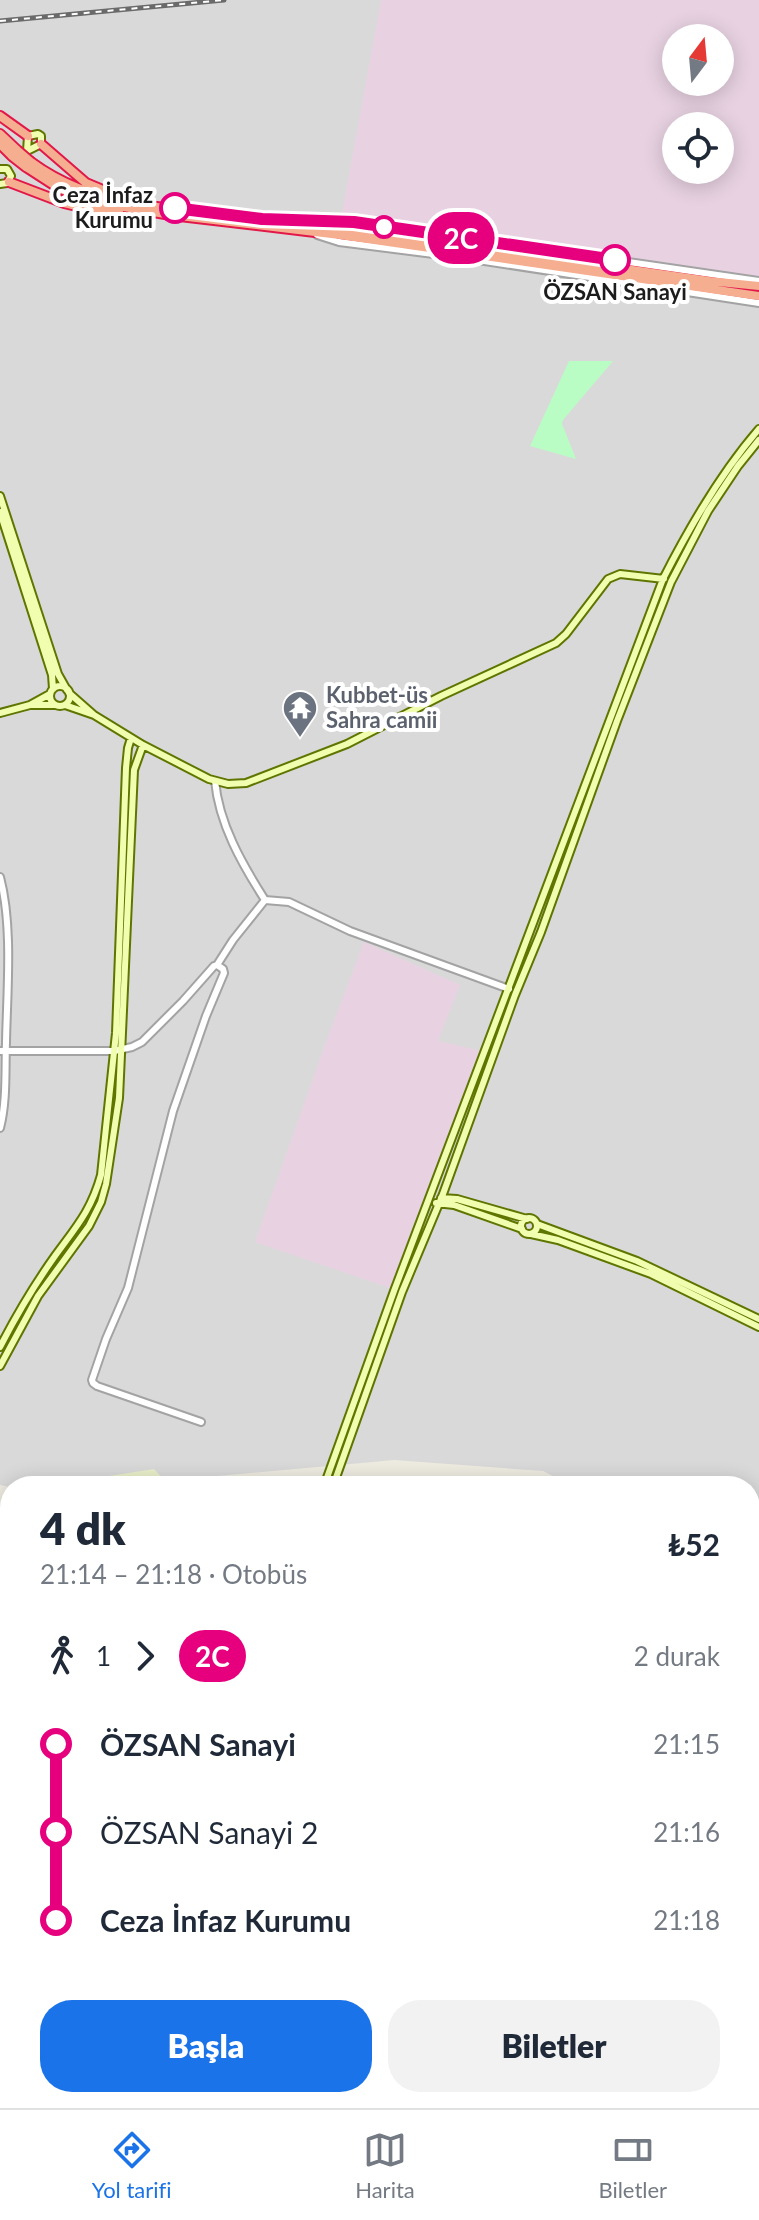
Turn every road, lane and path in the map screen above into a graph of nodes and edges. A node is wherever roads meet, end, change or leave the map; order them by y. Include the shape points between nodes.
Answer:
1 (0, 116) edge
2 (0, 134) edge
3 (28, 136) junction
4 (0, 144) edge
5 (41, 144) junction
6 (13, 161) junction
7 (28, 165) junction
8 (0, 169) edge
9 (3, 184) edge
10 (140, 205) junction
11 (171, 215) junction
12 (302, 230) junction
13 (678, 284) junction
14 (643, 285) junction
15 (759, 289) edge
16 (759, 303) edge
17 (759, 429) edge
18 (759, 440) edge
19 (1, 502) edge
20 (0, 512) edge
21 (663, 579) junction
22 (671, 582) junction
23 (68, 691) junction
24 (52, 692) junction
25 (30, 705) junction
26 (55, 705) junction
27 (65, 705) junction
28 (0, 713) edge
29 (94, 715) junction
30 (131, 738) junction
31 (143, 745) junction
32 (215, 781) junction
33 (0, 877) edge
34 (265, 900) junction
35 (217, 965) junction
36 (509, 989) junction
37 (118, 1050) junction
38 (3, 1051) edge
39 (0, 1128) edge
40 (430, 1198) junction
41 (440, 1201) junction
42 (527, 1219) junction
43 (537, 1224) junction
44 (522, 1229) junction
45 (531, 1234) junction
46 (759, 1319) edge
47 (759, 1327) edge
48 (0, 1347) edge
49 (0, 1366) edge
50 (201, 1422) dead end
51 (328, 1476) edge
52 (337, 1476) edge

1 - 3 highway
2 - 6 highway
3 - 5 main road via 38,134
3 - 5 main road via 27,151
4 - 6 highway
5 - 10 highway via 86,183
6 - 7 highway, bridge
6 - 8 main road
6 - 9 main road via 11,176
7 - 10 highway via 75,188
7 - 11 highway via 73,194
9 - 11 highway via 89,209
10 - 15 highway
11 - 12 highway
12 - 13 highway
12 - 14 street via 339,242
13 - 14 street
13 - 15 highway via 741,294
14 - 16 street
17 - 21 main road via 704,504
18 - 22 main road via 708,511
19 - 23 main road
20 - 24 main road via 47,655
21 - 22 main road
21 - 32 main road via 615,575 566,634 546,648 277,773 246,783
21 - 36 main road
22 - 41 main road
23 - 24 main road via 60,687
23 - 27 main road
23 - 29 main road
24 - 25 main road
24 - 26 main road
25 - 26 main road
25 - 28 main road
26 - 27 main road
27 - 29 main road
29 - 30 main road
30 - 31 main road
30 - 37 main road
31 - 32 main road
31 - 37 main road via 134,770
32 - 34 street via 224,822
33 - 38 street via 6,931
34 - 35 street
34 - 36 street via 289,902 350,931
35 - 37 street via 142,1042
35 - 50 street via 224,973 177,1098 128,1288 92,1380
36 - 40 main road
37 - 38 street
37 - 48 main road via 96,1193
37 - 49 main road via 119,1098 101,1202 38,1296
38 - 39 street
40 - 41 main road
40 - 51 main road
41 - 42 main road via 457,1199
41 - 44 main road
41 - 52 main road
42 - 43 main road
42 - 44 main road
43 - 45 main road
43 - 46 main road via 637,1261
44 - 45 main road
45 - 47 main road via 651,1274

